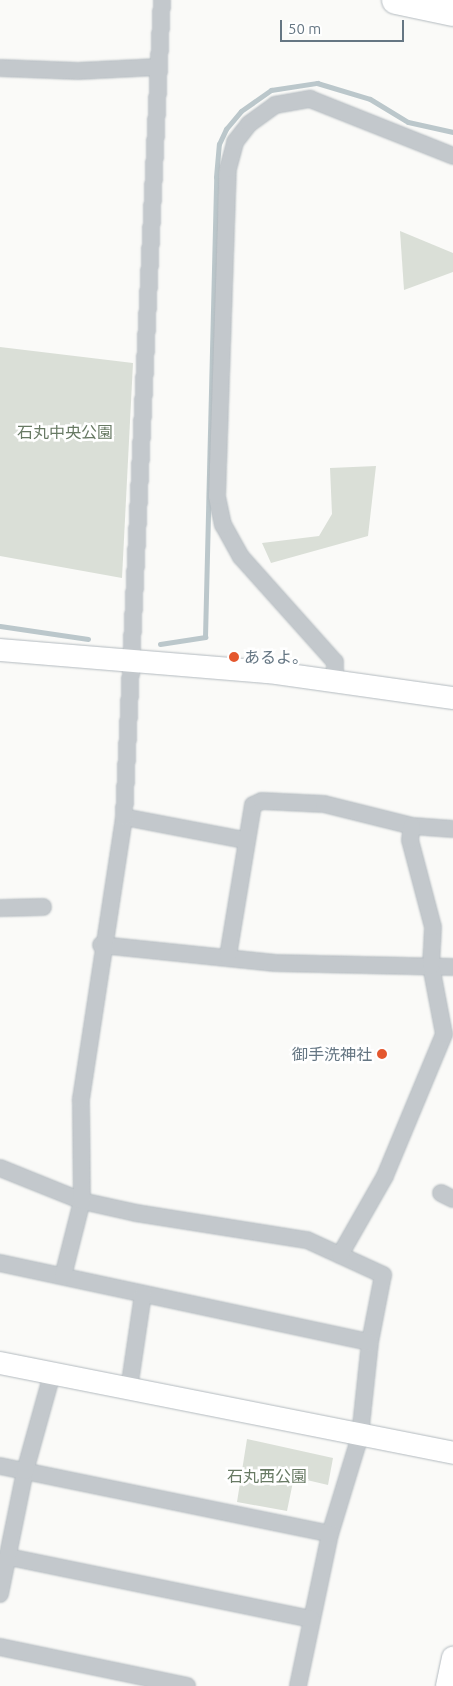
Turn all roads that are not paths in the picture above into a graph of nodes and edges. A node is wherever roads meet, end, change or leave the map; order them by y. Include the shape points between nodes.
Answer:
1 (162, 0) edge
2 (396, 0) edge
3 (453, 12) edge
4 (158, 67) junction
5 (0, 68) edge
6 (453, 156) edge
7 (0, 650) edge
8 (130, 660) junction
9 (335, 680) junction
10 (453, 698) edge
11 (124, 817) junction
12 (412, 826) junction
13 (453, 829) edge
14 (245, 840) junction
15 (43, 907) dead end
16 (0, 908) edge
17 (101, 945) junction
18 (228, 956) junction
19 (431, 966) junction
20 (453, 968) edge
21 (0, 1168) edge
22 (82, 1200) junction
23 (340, 1255) junction
24 (0, 1263) edge
25 (63, 1276) junction
26 (143, 1294) junction
27 (370, 1342) junction
28 (0, 1363) edge
29 (52, 1374) junction
30 (129, 1389) junction
31 (360, 1436) junction
32 (453, 1453) edge
33 (0, 1466) edge
34 (25, 1471) junction
35 (330, 1534) junction
36 (9, 1557) junction
37 (0, 1594) edge
38 (312, 1619) junction
39 (0, 1647) edge
40 (453, 1658) edge
41 (104, 1678) edge
42 (187, 1686) edge
43 (298, 1686) edge
44 (447, 1686) edge

1 - 4 street
2 - 3 highway
4 - 5 street via 78,71
4 - 8 street
6 - 9 street via 310,99 275,105 249,124 235,142 228,169 219,506 223,526 241,557 335,662
7 - 8 street
8 - 9 street
8 - 11 street
9 - 10 street
11 - 14 street
11 - 17 street
12 - 13 street
12 - 14 street via 324,804 262,801 253,805
12 - 19 street via 410,840 432,927
14 - 18 street via 246,863
15 - 16 street
17 - 18 street
17 - 22 street via 81,1099
18 - 19 street via 275,963
19 - 20 street
19 - 23 street via 444,1034 385,1176
21 - 22 street
22 - 23 street via 307,1240
22 - 25 street
23 - 27 street via 383,1275
24 - 25 street
25 - 26 street
26 - 27 street
26 - 30 street
27 - 31 street
28 - 29 street
29 - 30 street
29 - 34 street
30 - 31 street
31 - 32 street
31 - 35 street
33 - 34 street
34 - 35 street
34 - 36 street
35 - 38 street
36 - 37 street
36 - 38 street
38 - 43 street
39 - 41 street
40 - 44 street
41 - 42 street

